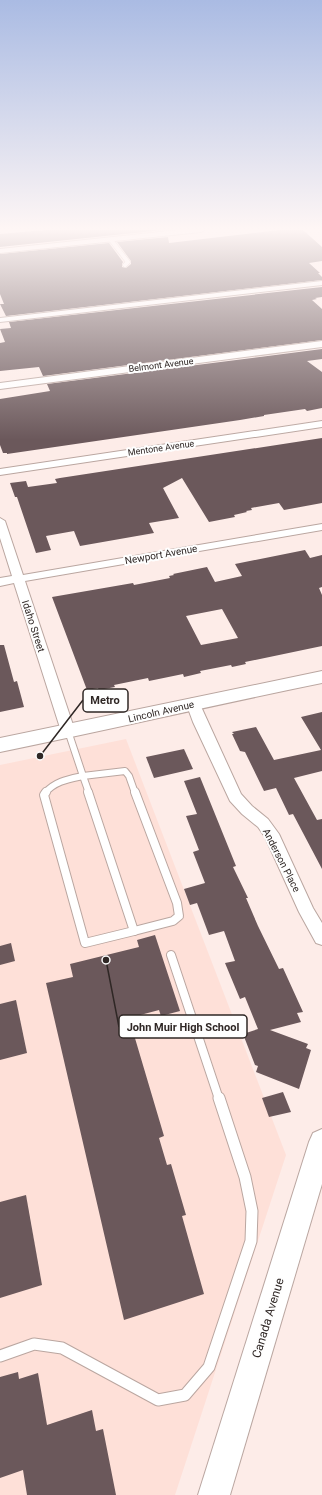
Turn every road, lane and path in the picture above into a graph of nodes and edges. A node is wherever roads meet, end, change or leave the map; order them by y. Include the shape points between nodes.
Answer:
1 (176, 300) edge
2 (0, 320) edge
3 (322, 344) edge
4 (0, 386) edge
5 (322, 424) edge
6 (0, 472) edge
7 (0, 521) edge
8 (322, 527) edge
9 (19, 579) junction
10 (0, 582) edge
11 (322, 677) edge
12 (193, 703) junction
13 (68, 731) junction
14 (0, 745) edge
15 (83, 776) junction
16 (134, 931) junction
17 (322, 938) edge
18 (171, 955) dead end
19 (322, 1142) edge
20 (0, 1356) edge
21 (214, 1495) edge

1 - 2 street
3 - 4 street, Belmont Avenue
5 - 6 street, Mentone Avenue
7 - 9 street, Idaho Street
8 - 9 street, Newport Avenue
9 - 10 street, Newport Avenue
9 - 13 street, Idaho Street
11 - 12 main road, Lincoln Avenue
12 - 13 main road, Lincoln Avenue
12 - 17 street, Anderson Place via 235,797 263,822 271,834 307,912
13 - 14 main road, Lincoln Avenue
13 - 15 lane
15 - 16 lane
15 - 16 lane via 125,771 129,776 177,903 179,916 173,921
15 - 16 lane via 52,786 44,795 85,942
18 - 20 lane via 245,1177 252,1211 251,1241 209,1367 185,1395 158,1400 62,1348 34,1344
19 - 21 street, Canada Avenue

